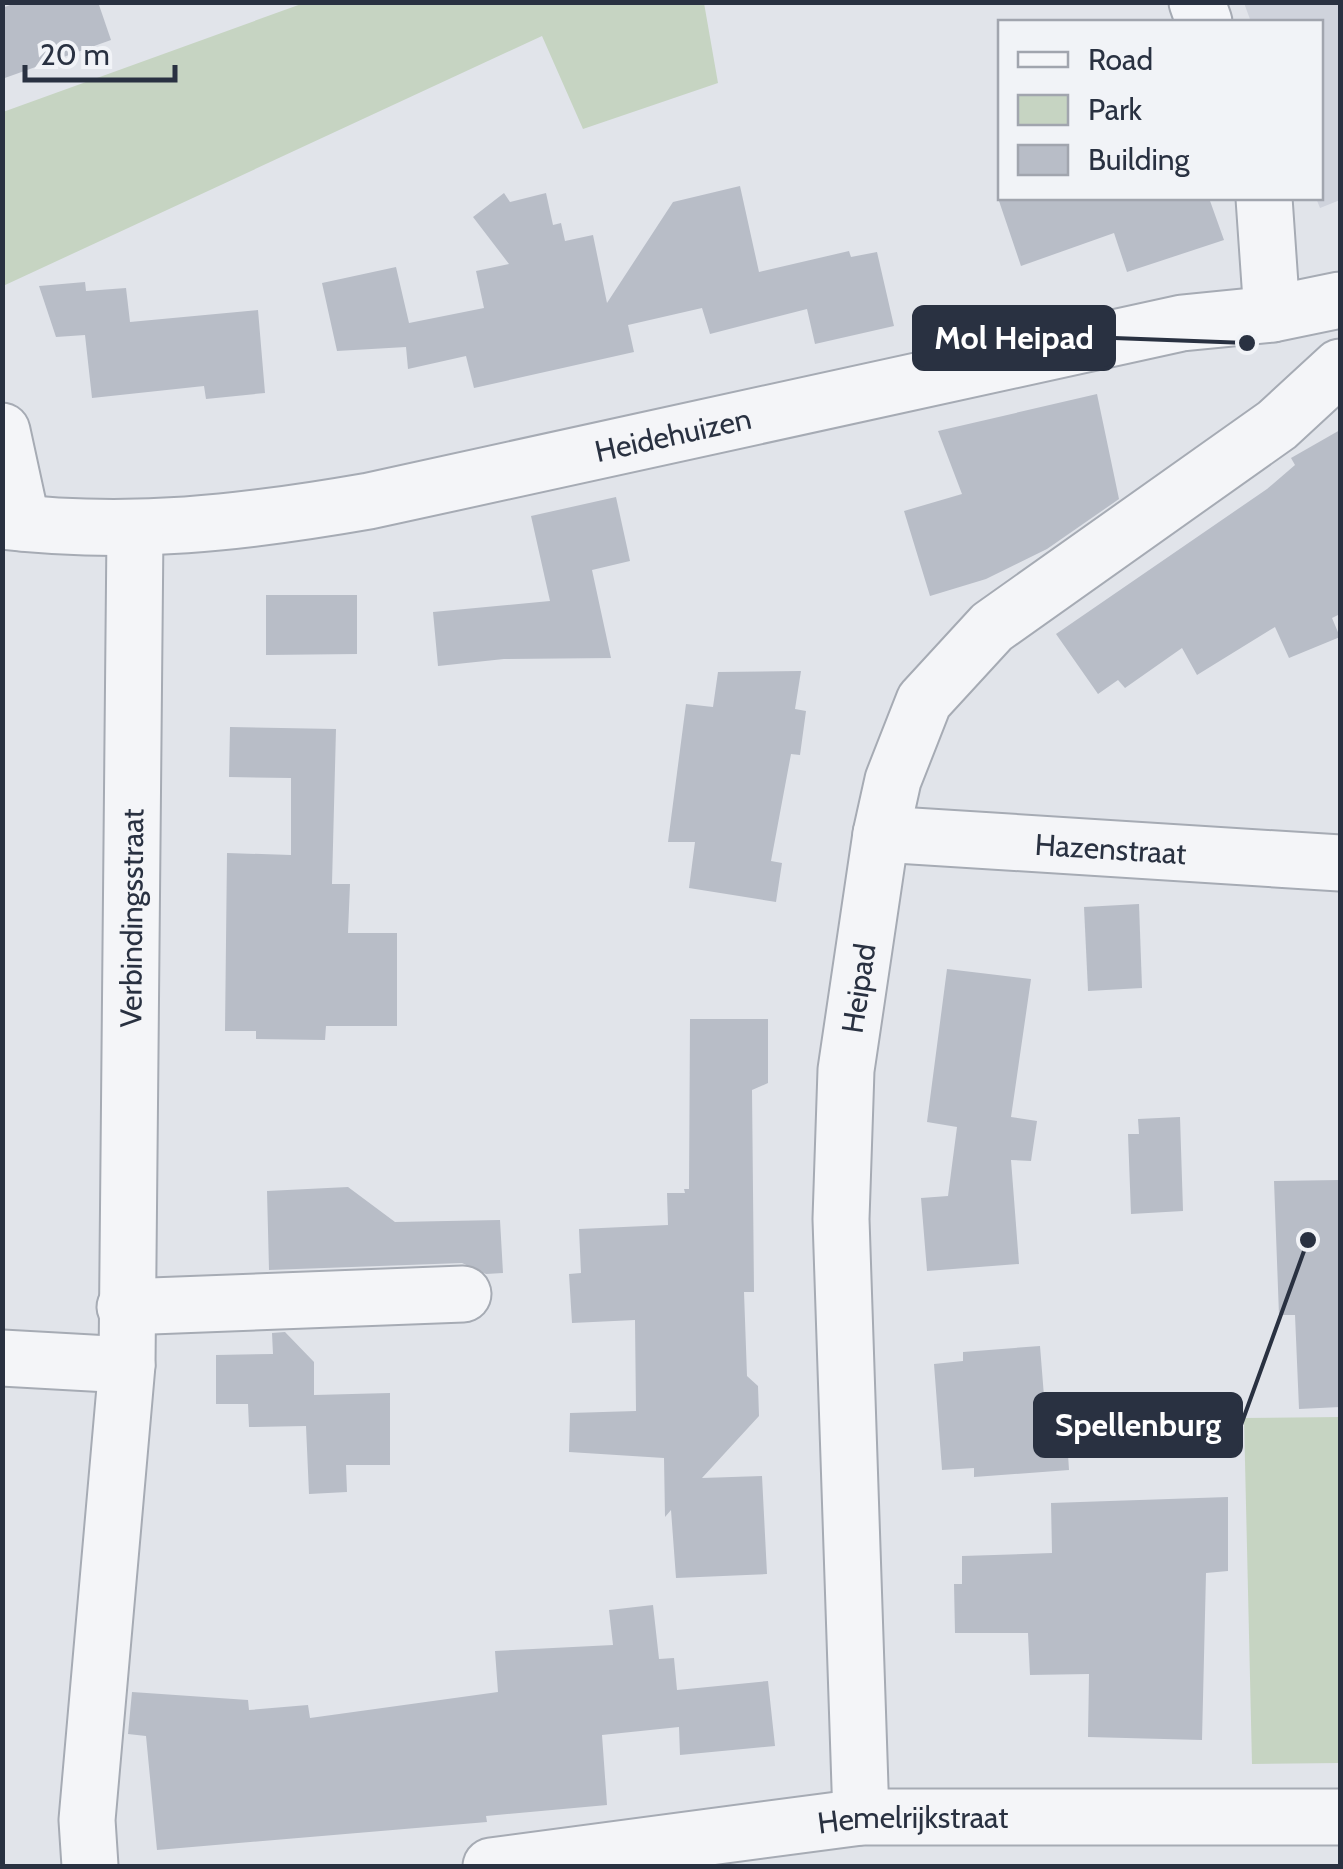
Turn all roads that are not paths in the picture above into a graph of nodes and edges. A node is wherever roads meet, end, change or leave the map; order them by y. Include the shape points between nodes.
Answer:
1 (1264, 200) edge
2 (1340, 300) edge
3 (1272, 314) junction
4 (1340, 367) edge
5 (2, 431) edge
6 (12, 522) edge
7 (135, 531) junction
8 (881, 834) junction
9 (1340, 863) edge
10 (463, 1294) dead end
11 (125, 1307) junction
12 (2, 1358) edge
13 (126, 1366) junction
14 (1340, 1816) edge
15 (861, 1818) junction
16 (90, 1866) edge
17 (491, 1866) edge

1 - 3 street
2 - 3 street, Heidehuizen
3 - 7 street, Heidehuizen via 1182,323 369,501 250,522
4 - 8 street, Heipad via 1277,425 992,627 924,701 893,780
5 - 6 street
6 - 7 street, Heidehuizen
7 - 11 street, Verbindingsstraat
8 - 9 street, Hazenstraat
8 - 15 street, Heipad via 846,1070 841,1218
10 - 11 street
11 - 13 street, Verbindingsstraat
12 - 13 street
13 - 16 street, Verbindingsstraat via 87,1820
14 - 15 street, Hemelrijkstraat
15 - 17 street, Hemelrijkstraat

